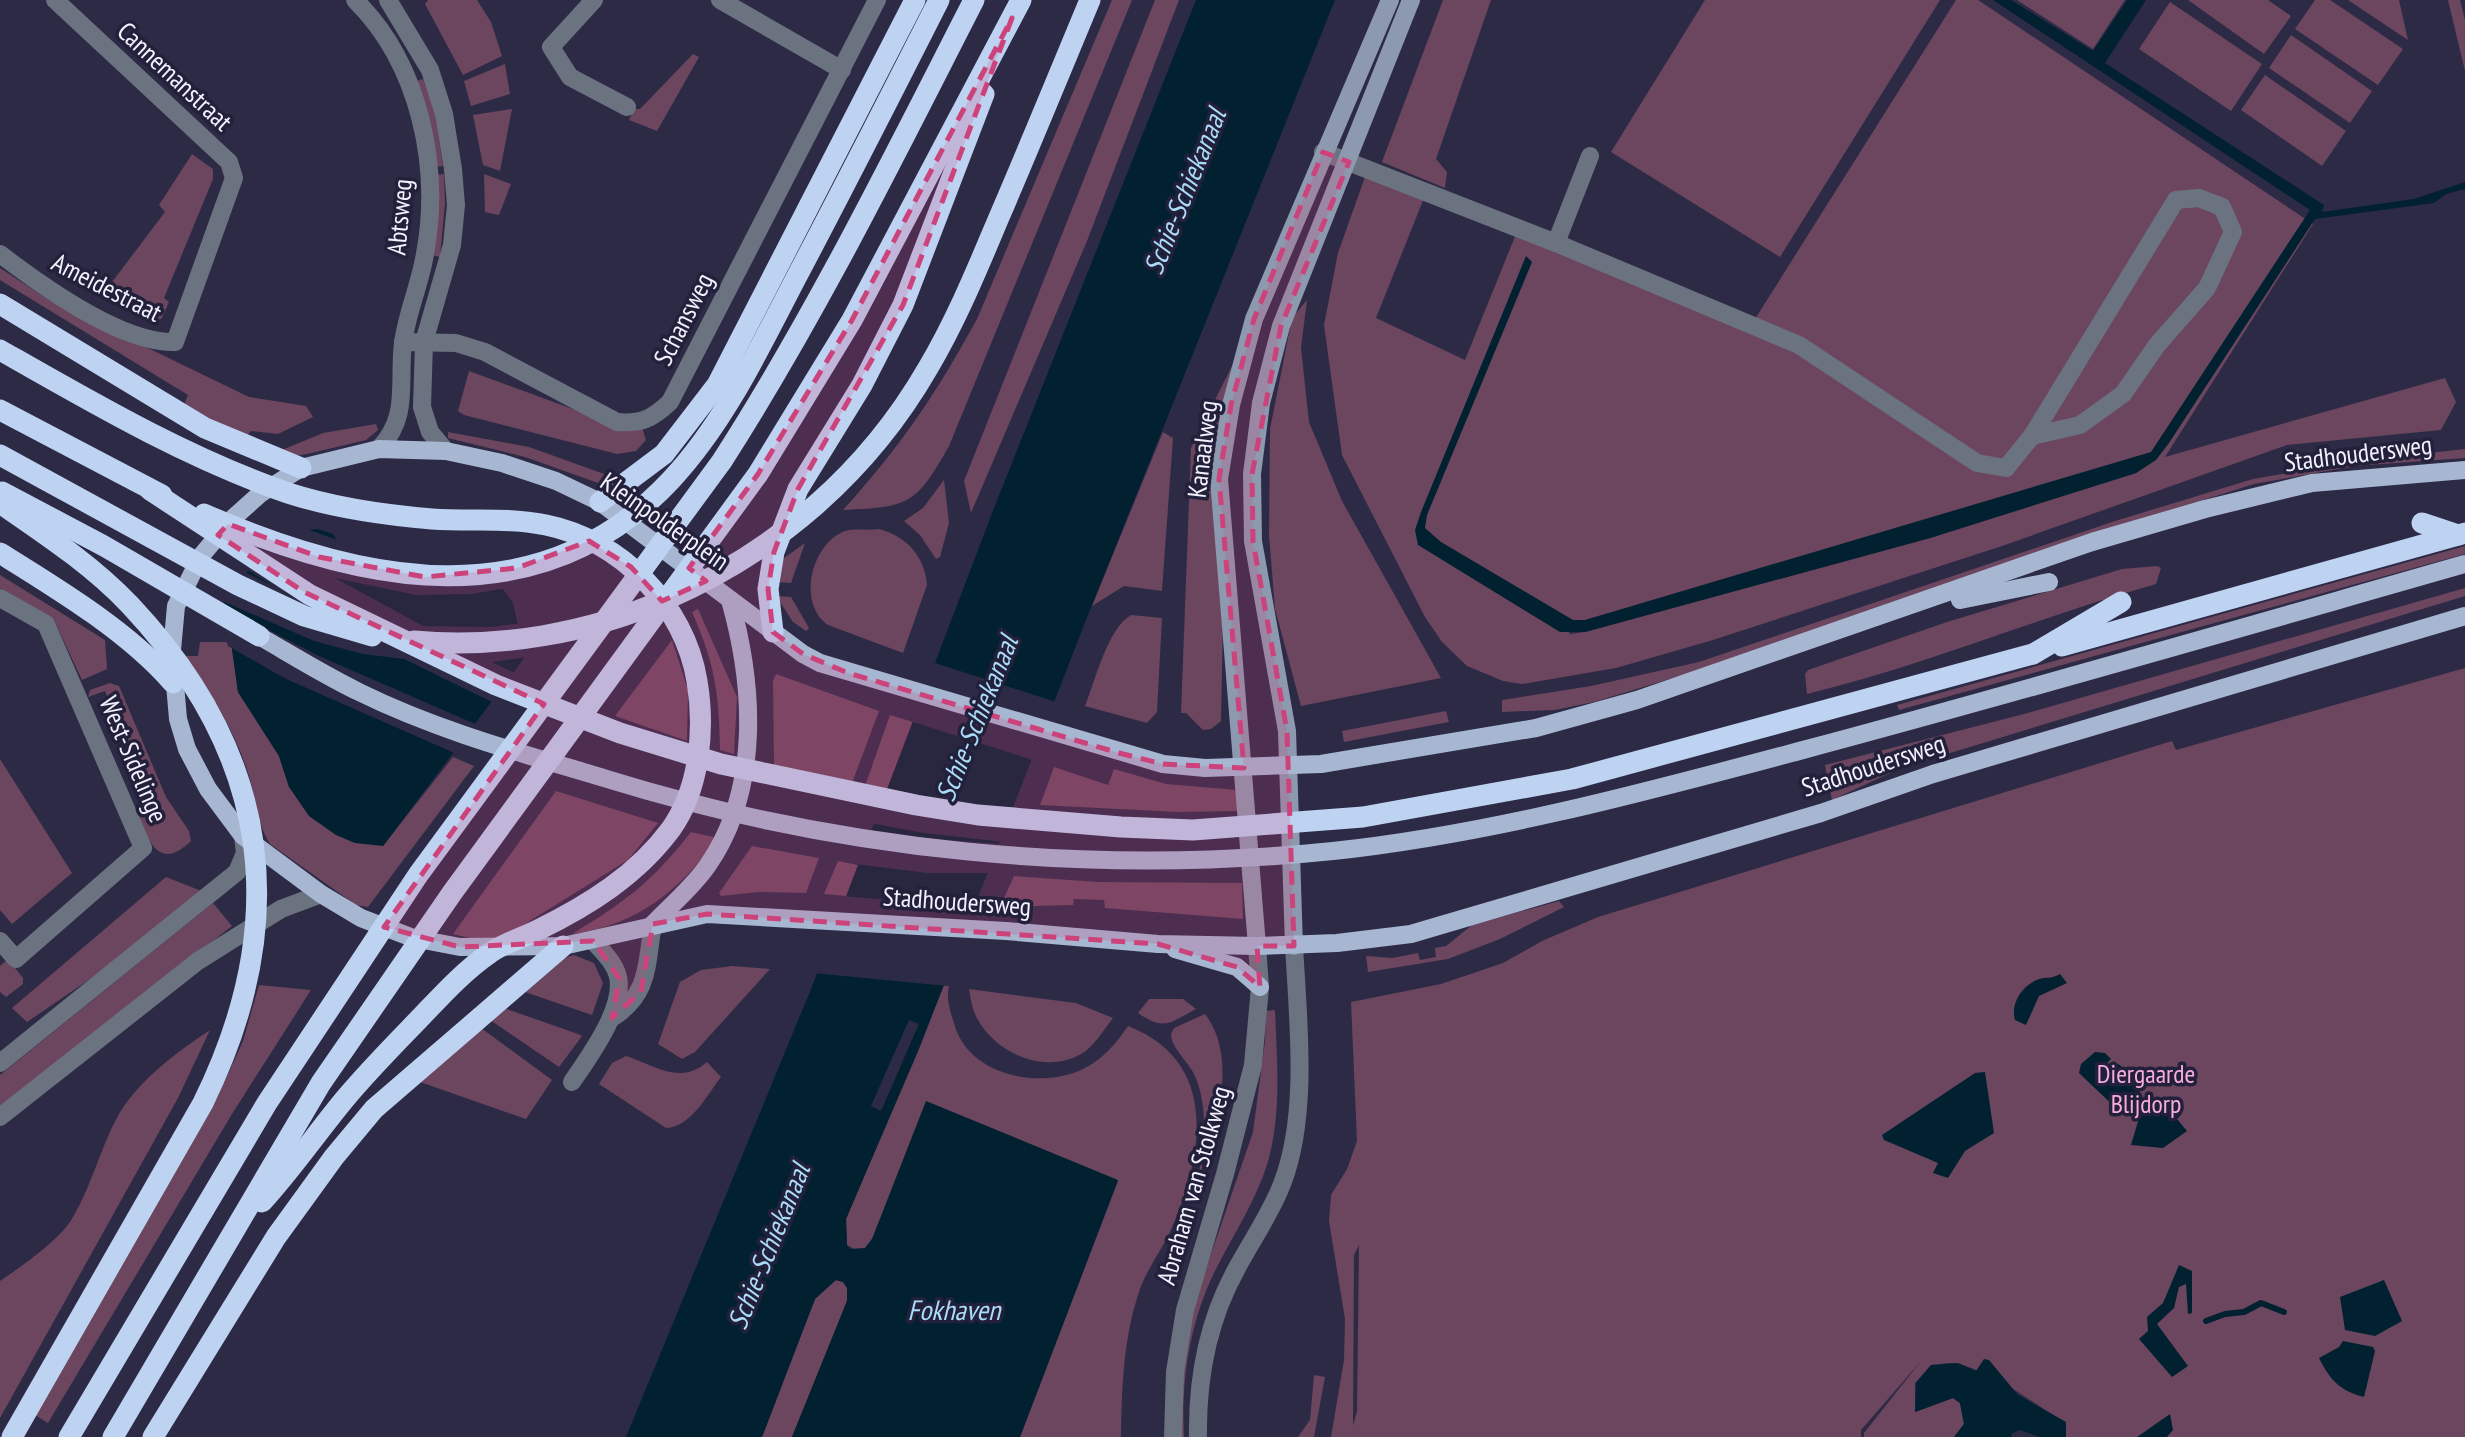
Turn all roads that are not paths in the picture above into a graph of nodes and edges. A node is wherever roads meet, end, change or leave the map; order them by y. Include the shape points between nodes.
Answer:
1 (55, 0) edge
2 (355, 0) edge
3 (388, 0) edge
4 (594, 0) edge
5 (720, 0) edge
6 (877, 0) edge
7 (915, 0) edge
8 (939, 0) edge
9 (974, 0) edge
10 (1090, 0) edge
11 (1390, 0) edge
12 (1411, 0) edge
13 (1016, 9) edge
14 (842, 69) junction
15 (627, 107) dead end
16 (1323, 152) junction
17 (1590, 156) dead end
18 (229, 162) joint
19 (1349, 162) junction
20 (1556, 243) junction
21 (0, 254) edge
22 (0, 304) edge
23 (403, 342) junction
24 (424, 342) junction
25 (0, 350) edge
26 (0, 410) edge
27 (2032, 436) junction
28 (379, 449) junction
29 (446, 451) junction
30 (0, 456) edge
31 (301, 468) junction
32 (2465, 472) edge
33 (2443, 483) dead end
34 (150, 490) junction
35 (0, 491) edge
36 (600, 502) junction
37 (0, 503) edge
38 (2422, 523) dead end
39 (2462, 534) edge
40 (0, 553) edge
41 (2465, 564) edge
42 (2049, 582) dead end
43 (0, 598) edge
44 (730, 600) junction
45 (2121, 602) dead end
46 (1880, 617) junction
47 (2465, 617) edge
48 (773, 632) junction
49 (259, 636) joint
50 (2033, 654) junction
51 (173, 683) junction
52 (1290, 767) junction
53 (1244, 768) junction
54 (243, 836) junction
55 (321, 894) junction
56 (653, 924) junction
57 (0, 941) edge
58 (593, 941) junction
59 (1158, 944) junction
60 (554, 946) junction
61 (1257, 946) junction
62 (1294, 946) junction
63 (1261, 987) junction
64 (612, 1018) junction
65 (0, 1063) edge
66 (572, 1083) dead end
67 (0, 1117) edge
68 (237, 1229) junction
69 (12, 1437) edge
70 (69, 1437) edge
71 (113, 1437) edge
72 (153, 1437) edge
73 (1173, 1437) edge
74 (1198, 1437) edge

1 - 18 street, Cannemanstraat
2 - 23 street, Abtsweg via 374,21 408,80 424,129 430,172 426,253
3 - 24 street, Abtsweg via 430,70 444,114 453,169 452,245
4 - 15 street via 551,47 570,76
5 - 14 street
6 - 14 street, Schansweg
7 - 36 highway via 717,385 664,454
8 - 34 highway via 732,396 671,480 623,521 585,543 517,568 425,577 319,556 239,529
9 - 70 highway via 825,290 722,461 418,875 267,1103
10 - 30 highway via 967,293 902,408 853,469 802,519 722,573 637,612 568,630 493,642 420,642 364,634 304,616 237,585
11 - 16 main road, Kanaalweg
12 - 19 main road, Kanaalweg
13 - 48 highway via 903,305 862,385 798,489 783,527 768,589
13 - 68 highway via 852,320 758,474 367,1016 321,1083
14 - 24 street, Schansweg via 670,402 653,418 638,424 617,422 485,352
16 - 19 street
16 - 53 main road, Kanaalweg via 1254,319 1231,405 1219,479
17 - 20 street
18 - 21 street, Ameidestraat via 234,178 175,342 155,343 94,316
19 - 20 street
19 - 52 main road, Kanaalweg via 1281,326 1261,402 1252,474 1253,541
20 - 27 street via 1799,345 1977,463 2006,468
22 - 31 highway via 205,428
23 - 24 street, Schansweg
23 - 28 street, Abtsweg via 399,418
24 - 29 street, Abtsweg via 422,407 430,432
25 - 68 highway via 207,462 290,494 377,512 542,524 579,534 631,567 656,592 681,630 694,664 702,739 688,792 673,825 632,871 604,893 491,952 447,990 376,1063 294,1167
26 - 34 highway
27 - 27 street via 2080,425 2123,394 2157,345 2207,288 2233,233 2222,207 2199,198 2176,200
28 - 29 main road, Kleinpolderplein
28 - 31 main road, Kleinpolderplein
29 - 36 main road, Kleinpolderplein via 556,481
31 - 51 main road, Kleinpolderplein via 260,494 201,556 176,606
32 - 33 main road
32 - 46 main road, Stadhoudersweg via 2312,482 2264,493 2092,542
34 - 50 highway via 304,592 496,685 620,733 721,764 978,815 1194,830 1363,817 1572,779
35 - 49 highway
36 - 44 main road, Kleinpolderplein
37 - 69 highway via 80,560 128,603 185,672 232,760 248,812 258,908 253,964 224,1061
38 - 39 highway
39 - 50 highway
40 - 51 highway via 131,644
41 - 49 main road via 1903,724 1605,801 1493,826 1323,852 1193,859 1097,860 898,844 660,795 421,718 363,694
42 - 46 main road
43 - 57 street, West-Sidelinge via 46,624 143,848 16,959
44 - 48 main road, Stadhoudersweg
44 - 56 main road, Kleinpolderplein via 749,713 738,798 731,823 707,866
45 - 50 highway
46 - 52 main road, Stadhoudersweg via 1637,700 1536,728
47 - 62 main road, Stadhoudersweg via 1451,923 1411,934
48 - 53 main road, Stadhoudersweg via 803,654 848,673 1119,753 1163,764
51 - 54 main road, Kleinpolderplein via 187,749 208,789
52 - 53 main road, Stadhoudersweg
52 - 62 main road
53 - 61 main road
54 - 55 main road, Kleinpolderplein
54 - 65 street via 245,853 237,872
55 - 60 main road, Kleinpolderplein via 361,918 413,938 460,947
55 - 67 street via 281,909 198,961
56 - 58 main road, Kleinpolderplein
56 - 59 main road, Stadhoudersweg via 707,914 751,915
56 - 64 street via 641,992
58 - 60 main road, Kleinpolderplein
58 - 64 street via 619,978
59 - 61 main road, Stadhoudersweg
59 - 63 main road via 1237,967
60 - 72 highway via 391,1093 342,1147 276,1237
61 - 62 main road, Stadhoudersweg
61 - 63 street, Abraham van Stolkweg
62 - 74 street via 1299,1115 1293,1150 1282,1185 1213,1319 1203,1365
63 - 73 street, Abraham van Stolkweg via 1253,1065 1185,1310 1175,1372
64 - 66 street
68 - 71 highway

